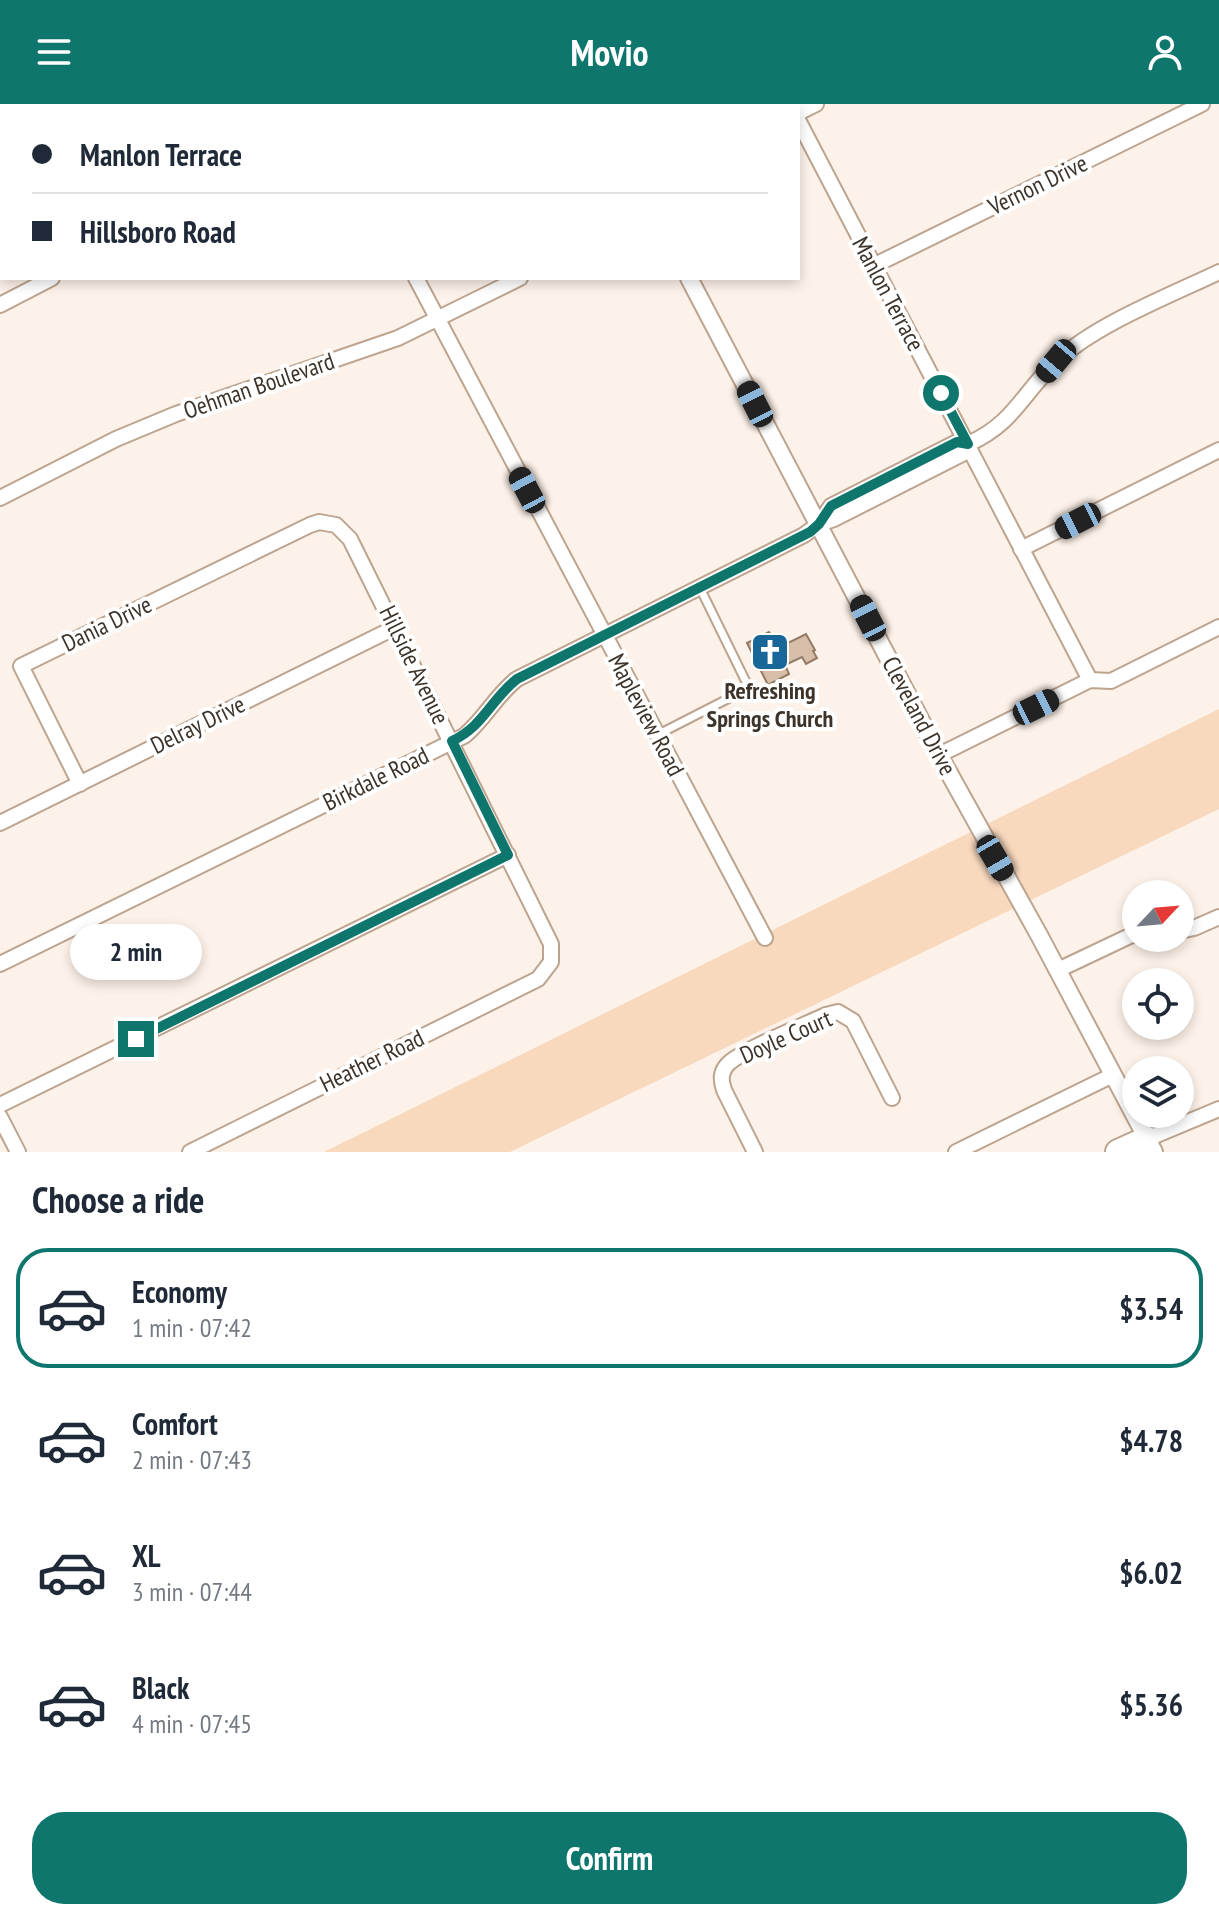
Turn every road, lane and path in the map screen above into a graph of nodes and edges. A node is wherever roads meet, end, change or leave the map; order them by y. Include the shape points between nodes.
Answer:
1 (1202, 104) edge
2 (800, 124) edge
3 (873, 266) junction
4 (1219, 272) edge
5 (48, 280) edge
6 (417, 280) edge
7 (516, 280) edge
8 (690, 280) edge
9 (0, 305) edge
10 (438, 319) junction
11 (968, 444) junction
12 (1219, 450) edge
13 (0, 498) edge
14 (819, 524) junction
15 (310, 525) joint
16 (1021, 549) junction
17 (700, 588) junction
18 (396, 627) junction
19 (1219, 627) edge
20 (604, 636) junction
21 (1090, 680) junction
22 (657, 735) junction
23 (452, 741) junction
24 (939, 755) junction
25 (80, 784) junction
26 (0, 823) edge
27 (508, 855) junction
28 (1219, 917) edge
29 (1194, 928) edge
30 (765, 938) dead end
31 (1122, 940) edge
32 (0, 964) edge
33 (550, 965) joint
34 (1058, 970) junction
35 (1113, 1075) junction
36 (1122, 1086) edge
37 (892, 1098) dead end
38 (0, 1105) edge
39 (1219, 1109) edge
40 (1194, 1114) edge
41 (0, 1117) edge
42 (1170, 1128) edge
43 (1150, 1146) edge
44 (18, 1152) edge
45 (190, 1152) edge
46 (755, 1152) edge
47 (956, 1152) edge
48 (1118, 1152) edge

1 - 3 street, Vernon Drive
2 - 3 street, Manlon Terrace
3 - 11 street, Manlon Terrace
4 - 11 street, Birkdale Road via 1083,340 1056,361 990,434
5 - 9 street
6 - 10 street, Mapleview Road
7 - 10 street, Oehman Boulevard
8 - 14 street, Cleveland Drive
10 - 13 street, Oehman Boulevard via 398,338 176,414
10 - 20 street, Mapleview Road
11 - 14 street, Birkdale Road via 964,453 897,480
11 - 16 street, Manlon Terrace
12 - 16 street
14 - 17 street, Birkdale Road
14 - 24 street, Cleveland Drive
15 - 18 street, Hillside Avenue via 328,522 344,530
15 - 25 street, Dania Drive via 21,666
16 - 21 street, Manlon Terrace
17 - 20 street, Birkdale Road
17 - 22 lane via 749,688
18 - 23 street, Hillside Avenue
18 - 25 street, Delray Drive
19 - 21 street via 1111,681
20 - 22 street, Mapleview Road
20 - 23 street, Birkdale Road via 517,679 476,726
21 - 24 street
22 - 30 street, Mapleview Road
23 - 27 street, Hillside Avenue
23 - 32 street, Birkdale Road
24 - 34 street, Cleveland Drive
25 - 26 street, Delray Drive
27 - 33 street, Hillside Avenue via 551,944
27 - 38 street
28 - 29 street
31 - 34 street
33 - 45 street, Heather Road via 538,979
34 - 35 street, Cleveland Drive
35 - 36 street, Cleveland Drive
35 - 47 street
37 - 46 street, Doyle Court via 853,1021 838,1012 826,1015 736,1058 723,1071 724,1090
39 - 40 street
41 - 44 street
42 - 43 street
43 - 48 highway

